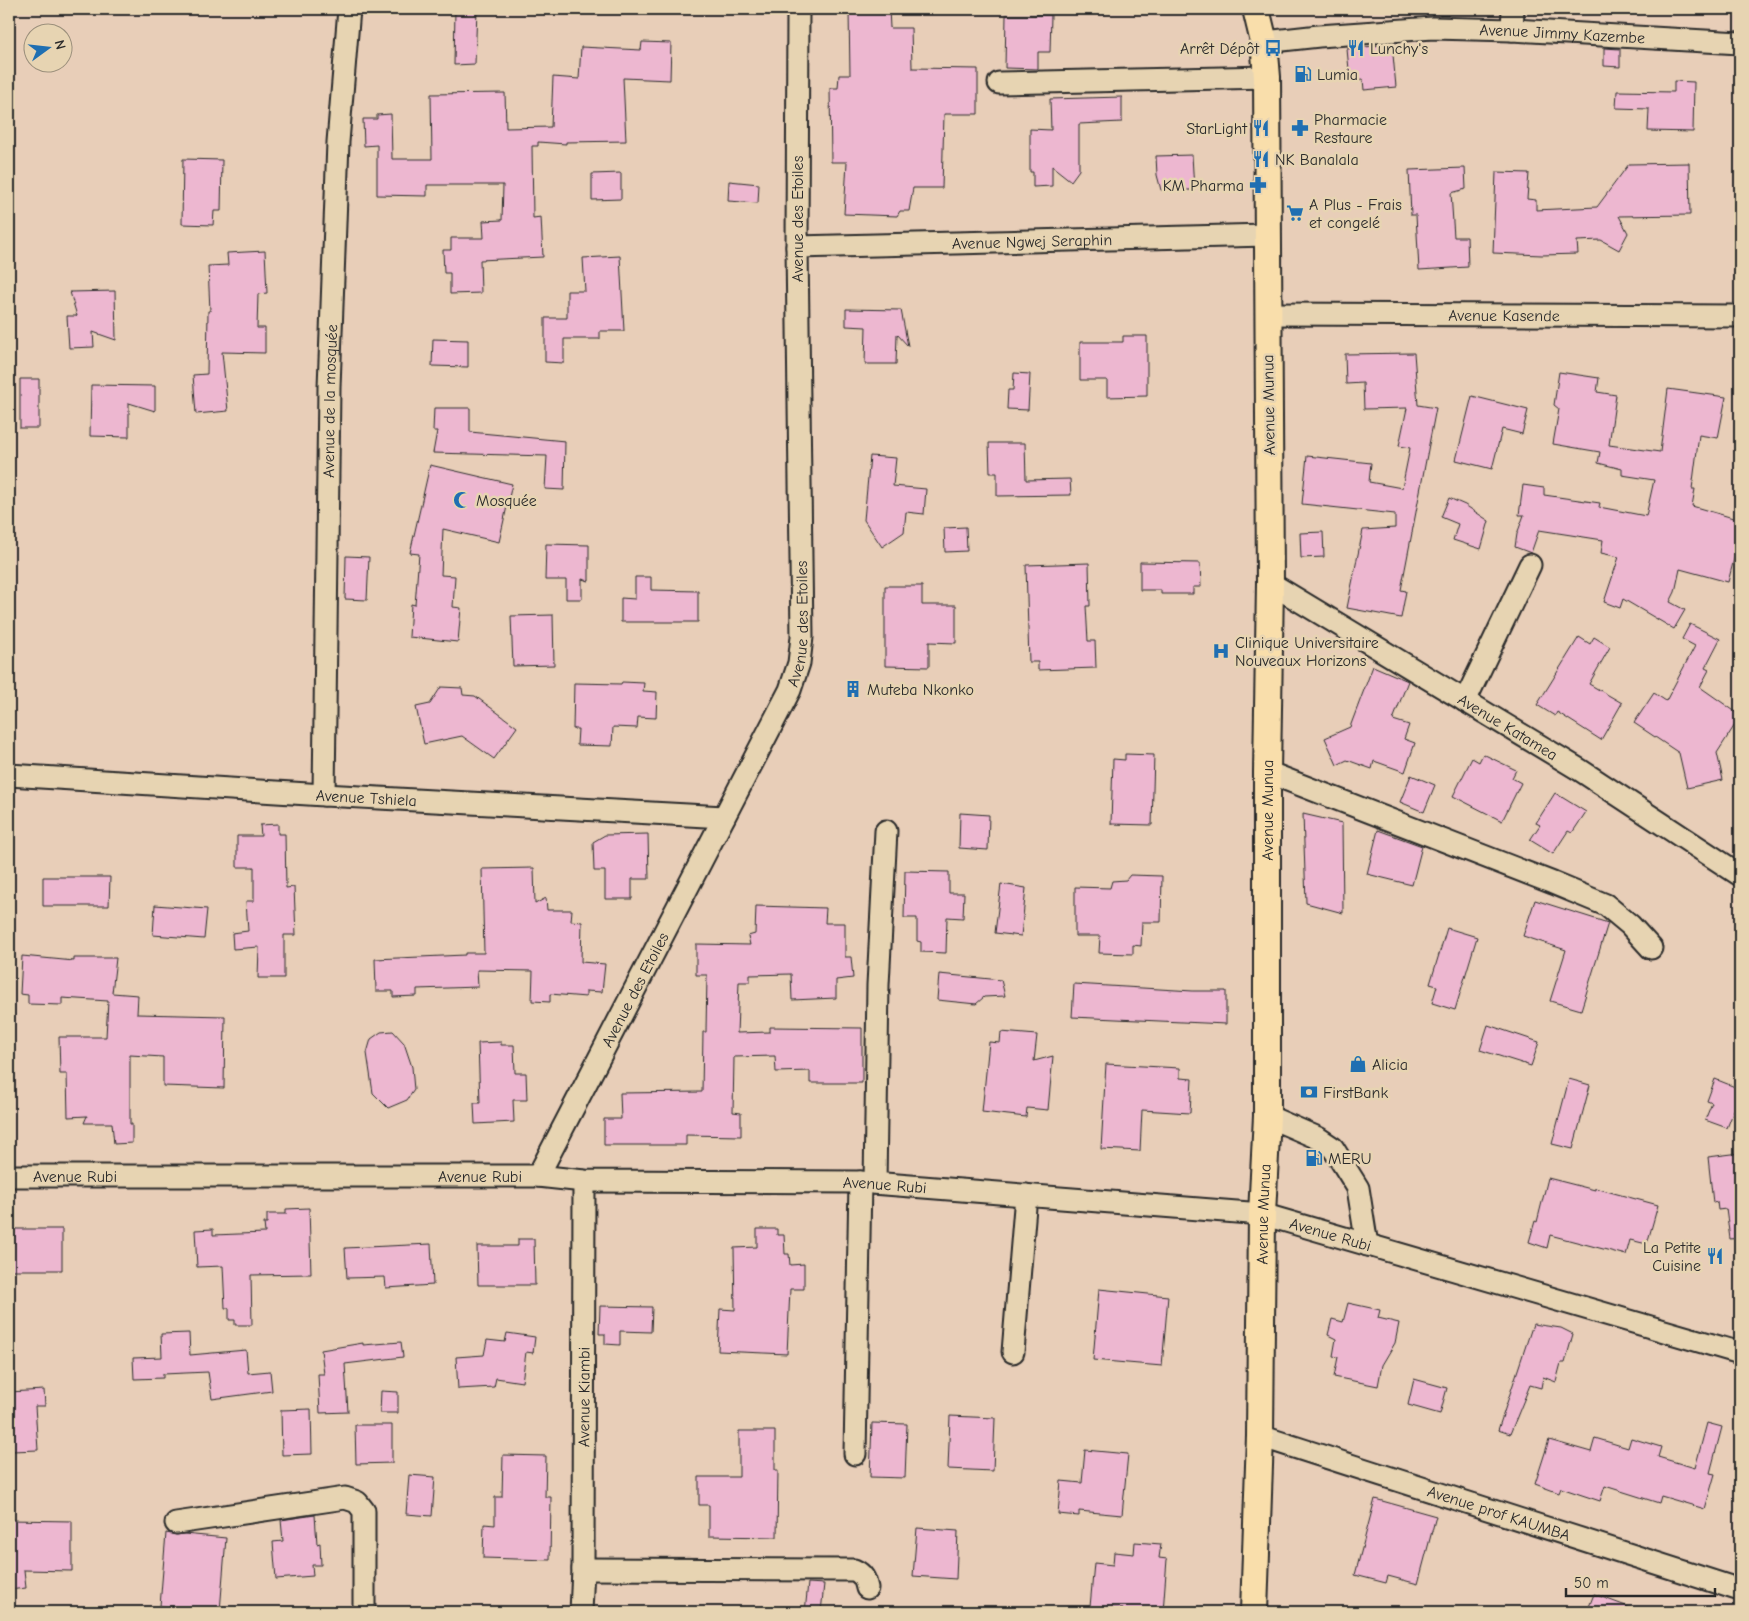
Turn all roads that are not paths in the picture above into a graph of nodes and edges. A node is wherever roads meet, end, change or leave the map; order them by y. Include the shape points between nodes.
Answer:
1 (349, 9) edge
2 (798, 9) edge
3 (1256, 9) edge
4 (1512, 19) edge
5 (1264, 42) junction
6 (1740, 43) edge
7 (1267, 77) junction
8 (998, 83) dead end
9 (1267, 235) junction
10 (797, 247) junction
11 (1268, 314) junction
12 (1740, 316) edge
13 (1530, 564) dead end
14 (1270, 583) junction
15 (1465, 701) junction
16 (1267, 772) junction
17 (9, 775) edge
18 (324, 795) junction
19 (724, 817) junction
20 (886, 831) dead end
21 (1740, 876) edge
22 (1651, 948) dead end
23 (1268, 1116) junction
24 (9, 1176) edge
25 (538, 1176) junction
26 (584, 1181) junction
27 (868, 1183) junction
28 (1026, 1195) junction
29 (1262, 1214) junction
30 (1367, 1245) junction
31 (1013, 1352) dead end
32 (1740, 1353) edge
33 (1260, 1436) junction
34 (855, 1454) dead end
35 (176, 1523) dead end
36 (583, 1569) junction
37 (867, 1588) dead end
38 (1740, 1590) edge
39 (364, 1612) edge
40 (581, 1612) edge
41 (1254, 1612) edge

1 - 18 street, Avenue de la mosquée via 338,142 329,387
2 - 10 street, Avenue des Etoiles
3 - 5 main road, Avenue Munua
4 - 5 street, Avenue Jimmy Kazembe
4 - 6 street, Avenue Jimmy Kazembe
5 - 7 main road, Avenue Munua
7 - 8 street
7 - 9 main road, Avenue Munua
9 - 10 street, Avenue Ngwej Seraphin
9 - 11 main road, Avenue Munua
10 - 19 street, Avenue des Etoiles via 802,637 799,663 790,690
11 - 12 street, Avenue Kasende
11 - 14 main road, Avenue Munua
13 - 15 street
14 - 15 street, Avenue Katamea
14 - 16 main road, Avenue Munua
15 - 21 street, Avenue Katamea via 1580,770
16 - 22 street via 1606,905
16 - 23 main road, Avenue Munua
17 - 18 street, Avenue Tshiela
18 - 19 street, Avenue Tshiela
19 - 25 street, Avenue des Etoiles
20 - 27 street
23 - 29 main road, Avenue Munua
23 - 30 street via 1333,1148 1358,1188
24 - 25 street, Avenue Rubi
25 - 26 street, Avenue Rubi
26 - 27 street, Avenue Rubi
26 - 36 street, Avenue Kiambi
27 - 28 street, Avenue Rubi
27 - 34 street
28 - 29 street, Avenue Rubi
28 - 31 street
29 - 30 street, Avenue Rubi
29 - 33 main road, Avenue Munua
30 - 32 street, Avenue Rubi
33 - 38 street, Avenue prof KAUMBA
33 - 41 main road, Avenue Munua
35 - 39 street via 345,1498 357,1502 364,1511
36 - 37 street via 854,1570 865,1579
36 - 40 street, Avenue Kiambi

